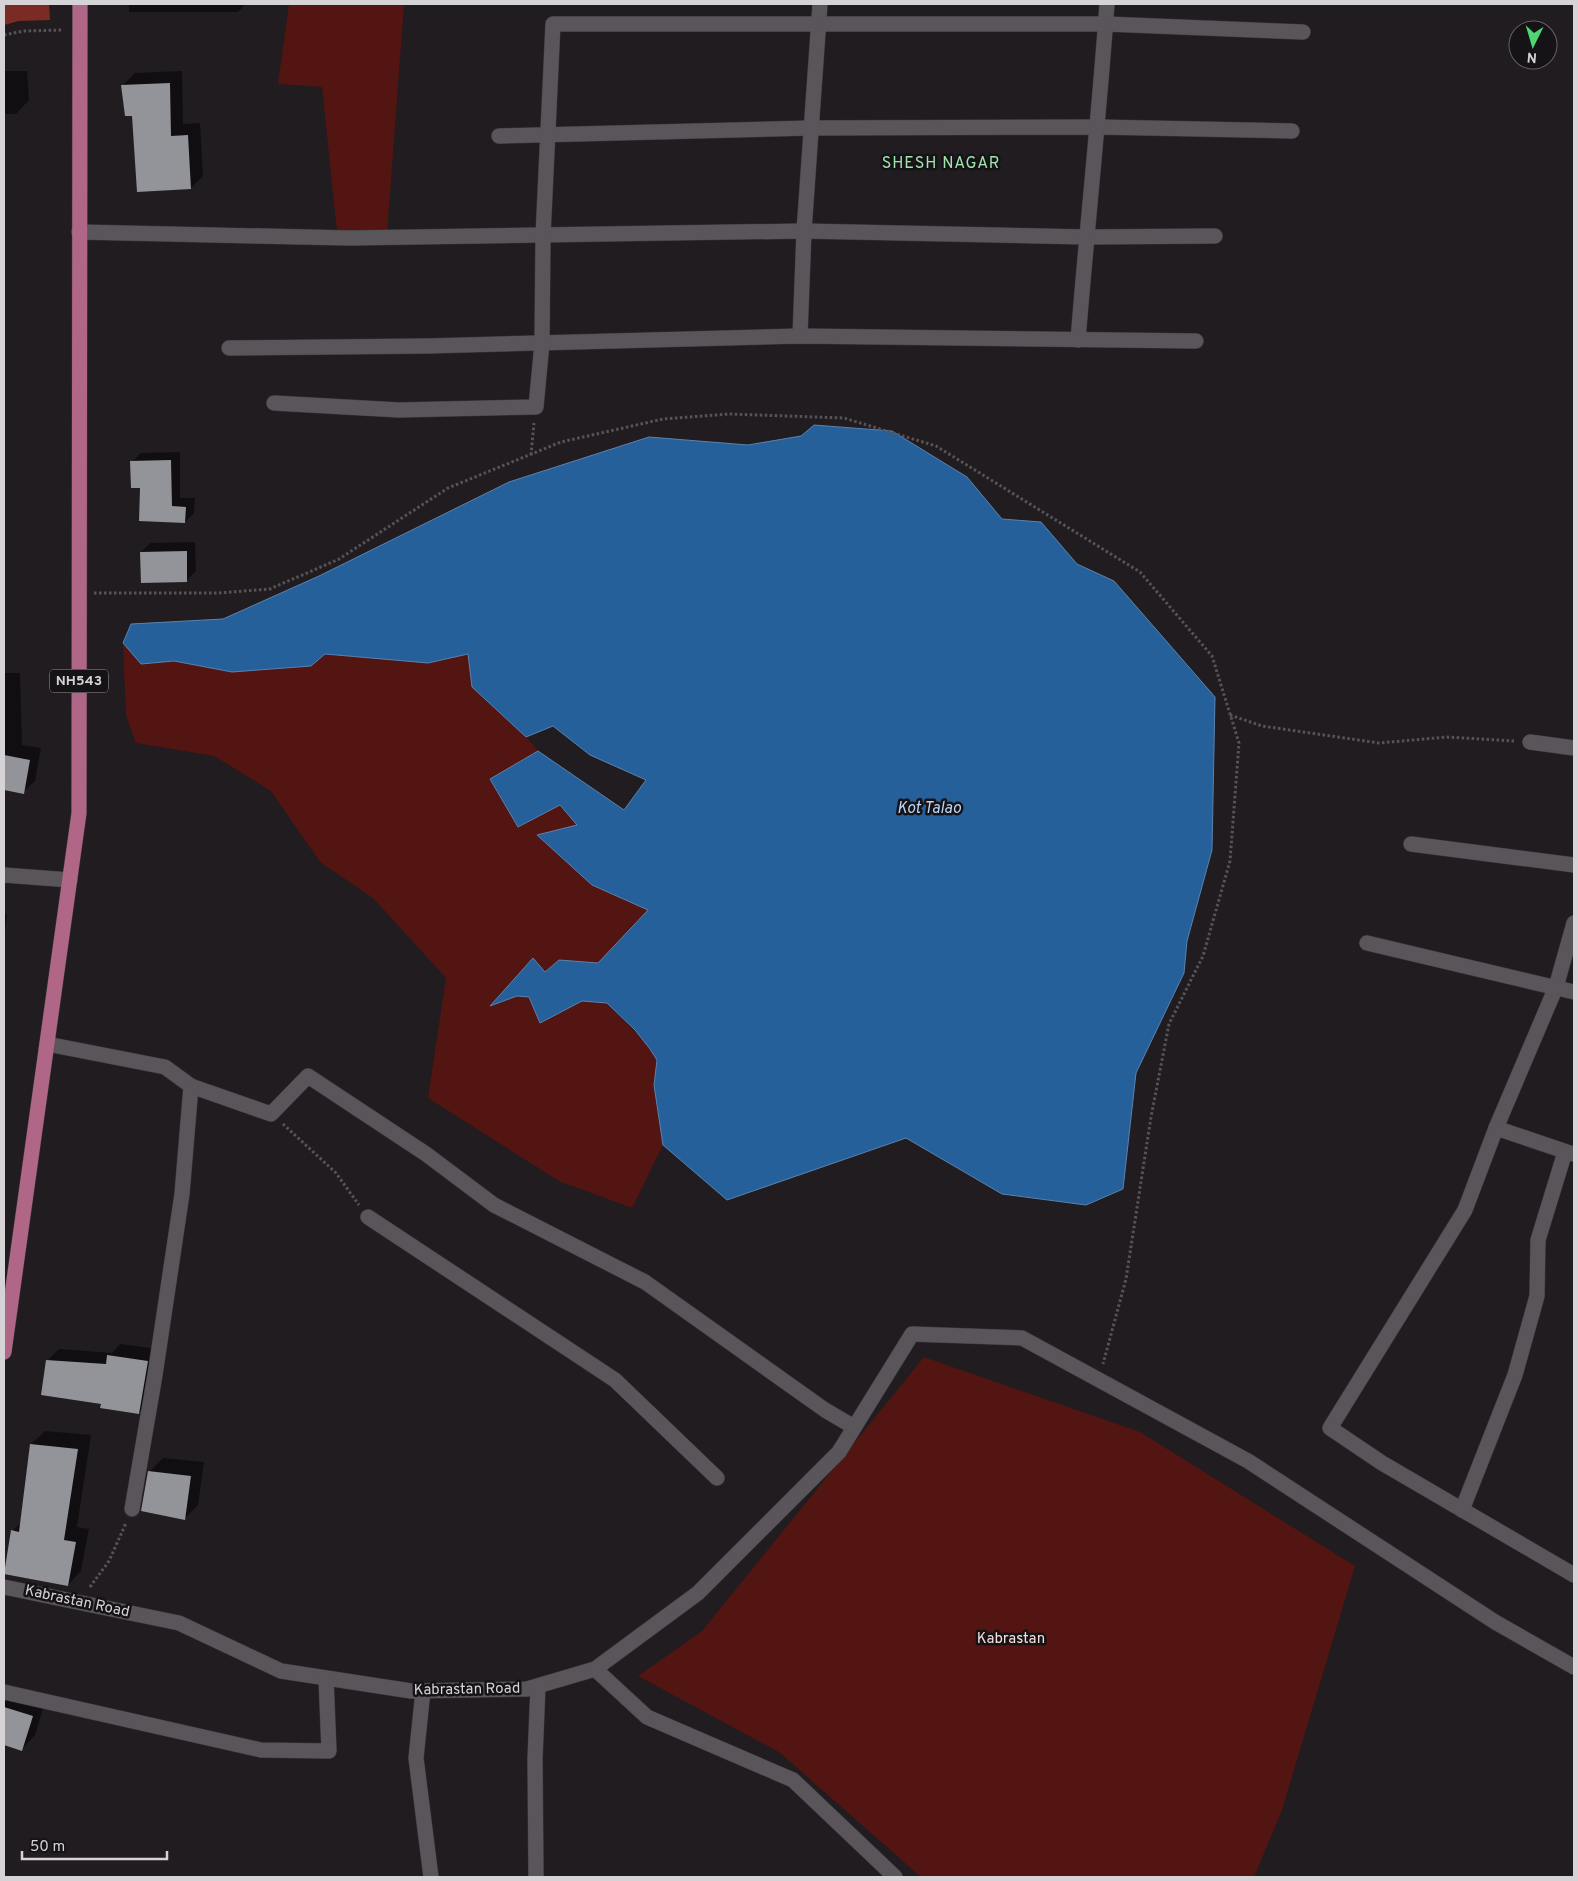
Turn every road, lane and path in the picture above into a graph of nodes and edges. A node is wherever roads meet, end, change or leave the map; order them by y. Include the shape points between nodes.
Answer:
1 (80, 4) edge
2 (820, 4) edge
3 (1107, 4) edge
4 (820, 24) junction
5 (1106, 24) junction
6 (80, 30) junction
7 (1303, 32) dead end
8 (4, 35) edge
9 (1099, 127) junction
10 (811, 128) junction
11 (1292, 131) dead end
12 (549, 135) junction
13 (499, 136) dead end
14 (804, 231) junction
15 (79, 232) junction
16 (544, 236) junction
17 (1215, 236) dead end
18 (1086, 237) junction
19 (800, 336) junction
20 (1078, 340) junction
21 (1196, 341) dead end
22 (542, 343) junction
23 (229, 348) dead end
24 (274, 404) dead end
25 (536, 407) junction
26 (531, 455) junction
27 (78, 593) junction
28 (1230, 715) junction
29 (1530, 742) joint
30 (1574, 748) edge
31 (1411, 844) dead end
32 (1574, 865) edge
33 (4, 875) edge
34 (70, 880) junction
35 (1574, 924) edge
36 (1367, 943) dead end
37 (1556, 987) junction
38 (1574, 992) edge
39 (47, 1044) junction
40 (191, 1086) junction
41 (271, 1114) junction
42 (1496, 1128) junction
43 (1570, 1153) edge
44 (368, 1217) joint
45 (4, 1352) edge
46 (1099, 1380) junction
47 (854, 1427) junction
48 (717, 1478) dead end
49 (132, 1508) joint
50 (1462, 1510) junction
51 (1574, 1575) edge
52 (4, 1587) edge
53 (79, 1602) junction
54 (1574, 1667) edge
55 (596, 1669) junction
56 (326, 1678) junction
57 (538, 1686) junction
58 (423, 1691) junction
59 (4, 1692) edge
60 (431, 1877) edge
61 (536, 1877) edge
62 (895, 1877) edge

1 - 6 highway, NH543
2 - 4 street
3 - 5 street
4 - 5 street
4 - 10 street
4 - 12 street via 553,24
5 - 7 street
5 - 9 street
6 - 8 path via 24,31
6 - 15 highway, NH543
9 - 10 street
9 - 11 street
9 - 18 street
10 - 12 street
10 - 14 street
12 - 13 street
12 - 16 street
14 - 16 street
14 - 18 street
14 - 19 street
15 - 16 street via 350,238
15 - 27 highway, NH543
16 - 22 street
17 - 18 street
18 - 20 street
19 - 20 street
19 - 22 street
20 - 21 street
22 - 23 street
22 - 25 street
24 - 25 street via 399,410
25 - 26 path
26 - 27 path via 448,488 338,559 270,589 219,593
26 - 28 path via 561,442 664,419 729,414 844,418 936,446 1140,572 1212,656
27 - 34 highway, NH543 via 79,812
28 - 29 path via 1262,726 1379,743 1447,737
28 - 46 path via 1239,743 1230,861 1203,956 1169,1024 1150,1117 1126,1279
29 - 30 street
31 - 32 street
33 - 34 street
34 - 39 highway, NH543
35 - 37 street
36 - 37 street
37 - 38 street
37 - 42 street
39 - 40 street via 164,1067
39 - 45 highway, NH543
40 - 41 street
40 - 49 street via 182,1194
41 - 44 path via 336,1173
41 - 47 street via 308,1076 426,1154 494,1205 645,1282 825,1410
42 - 43 street
42 - 50 street via 1465,1210 1330,1428
43 - 50 street via 1538,1240 1537,1296 1515,1375
44 - 48 street via 615,1380
46 - 47 street, Kabrastan Road via 1022,1338 912,1334
46 - 54 street via 1248,1461 1495,1622
47 - 55 street, Kabrastan Road via 839,1452 698,1593
49 - 53 path via 108,1561
50 - 51 street
52 - 53 street, Kabrastan Road
53 - 56 street, Kabrastan Road via 178,1623 281,1671
55 - 57 street, Kabrastan Road
55 - 62 street via 647,1717 793,1780
56 - 58 street, Kabrastan Road
56 - 59 street via 330,1751 261,1750
57 - 58 street, Kabrastan Road via 527,1689
57 - 61 street
58 - 60 street via 416,1758

